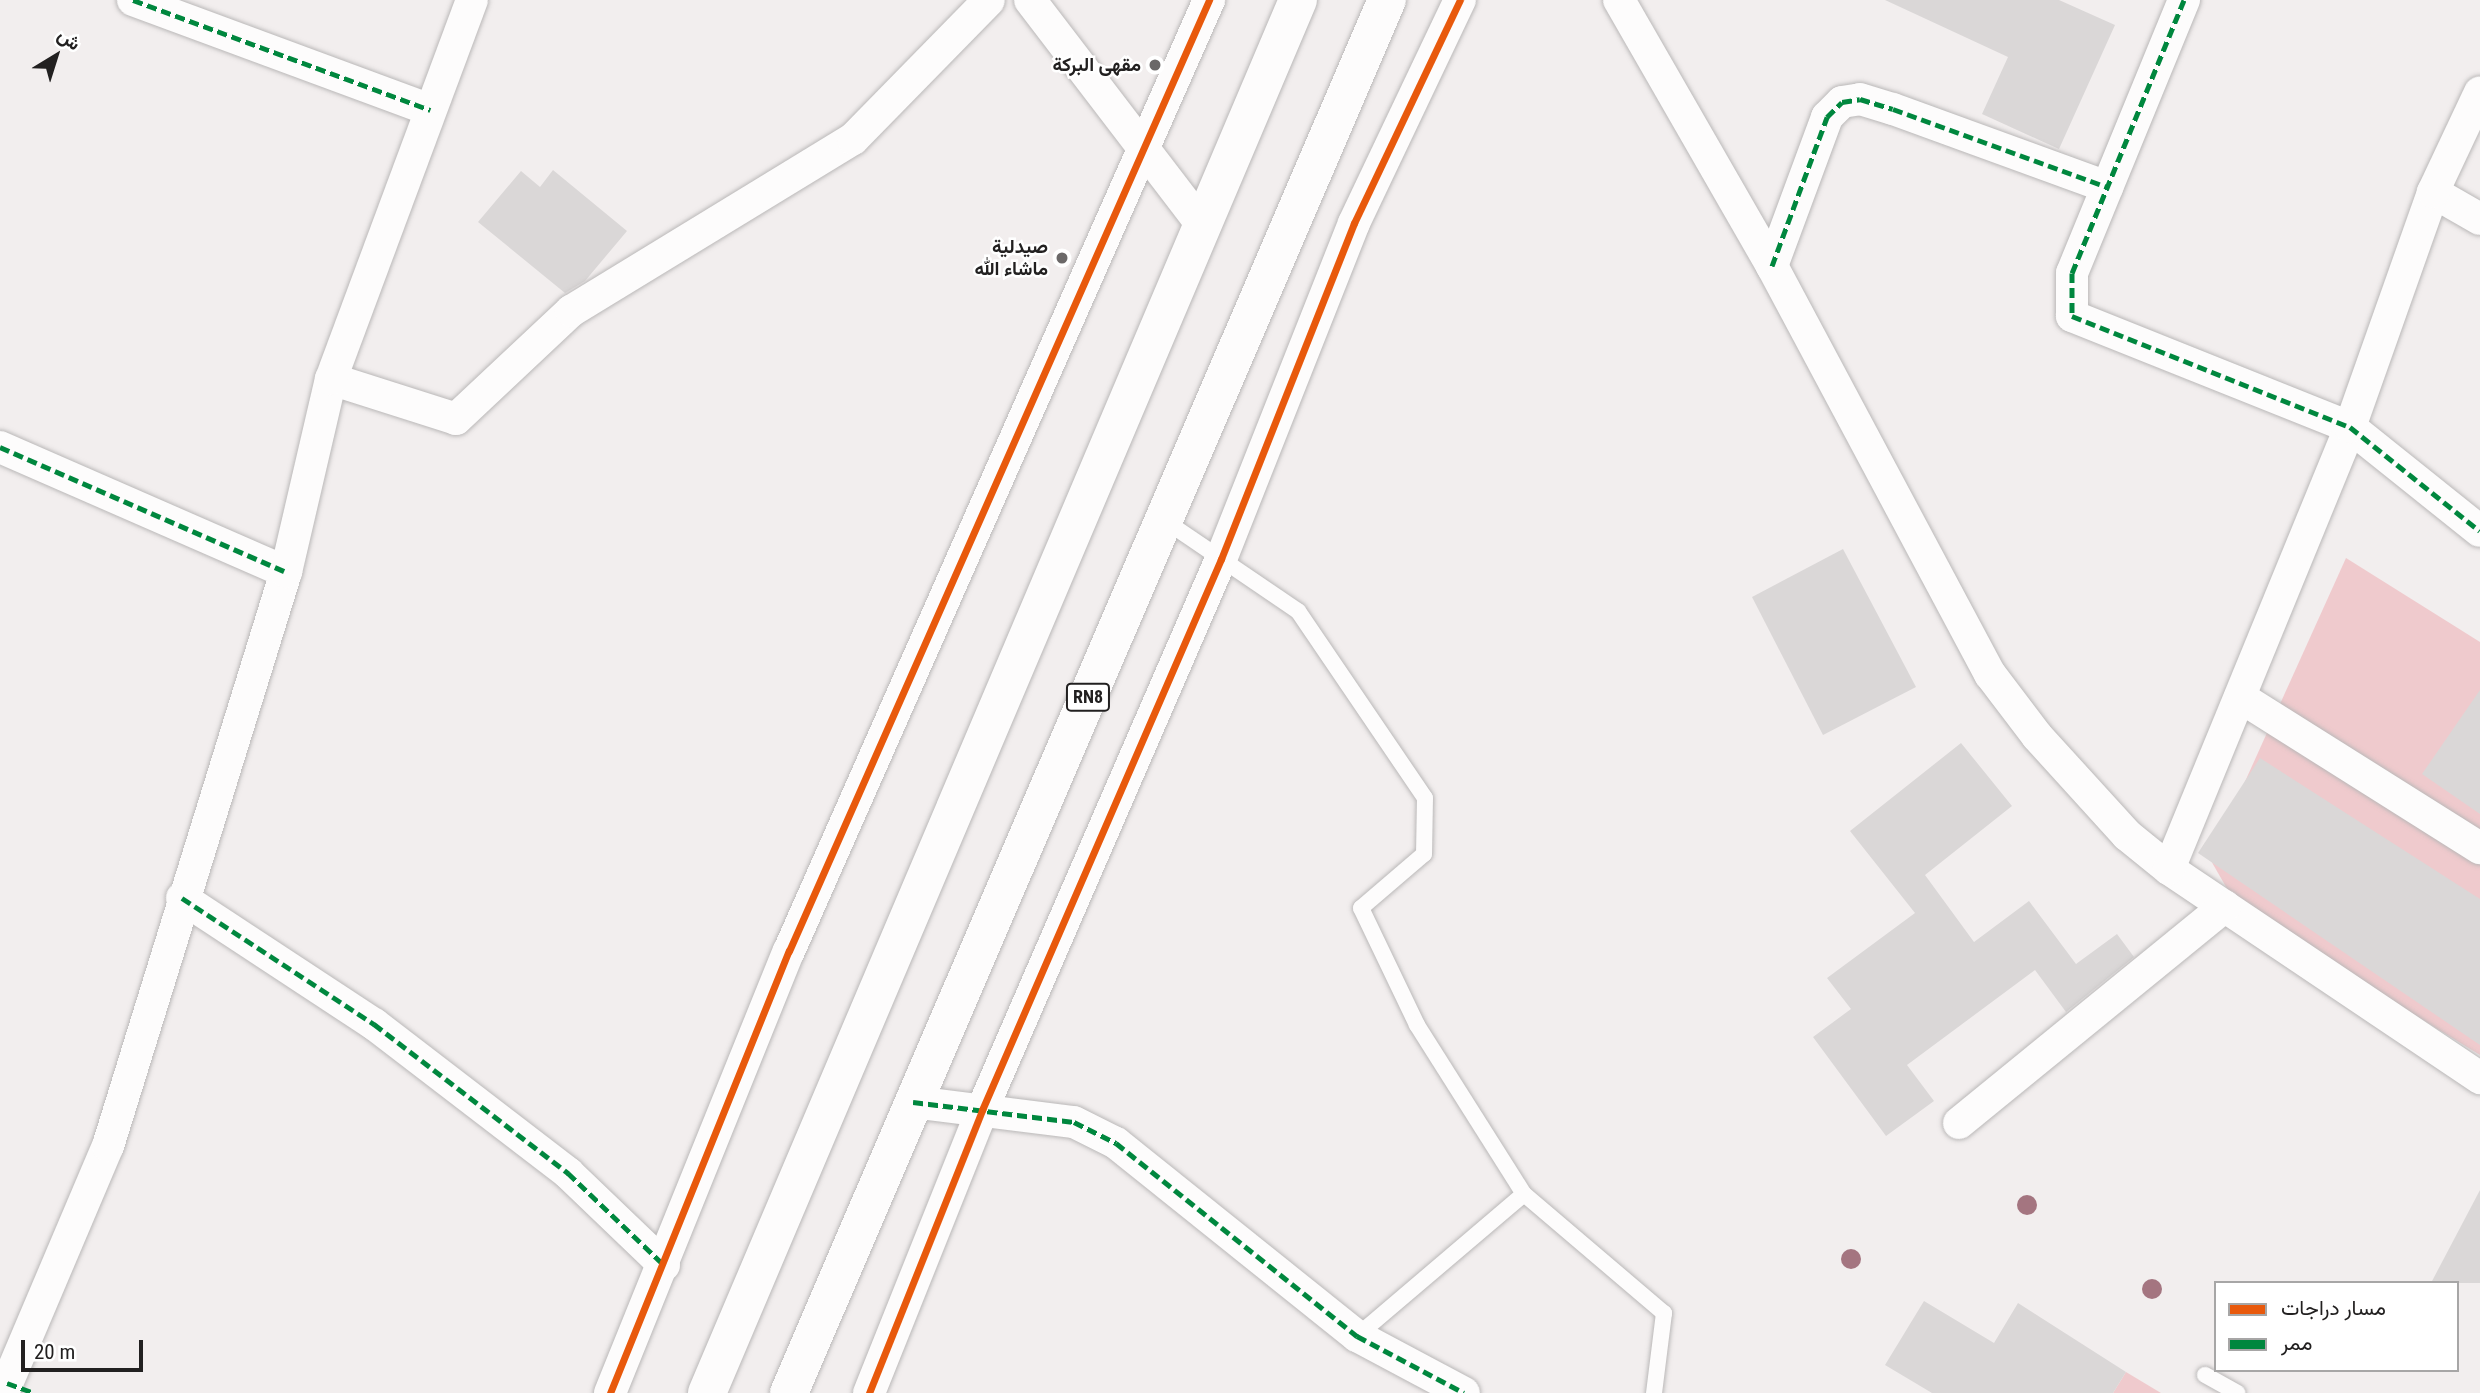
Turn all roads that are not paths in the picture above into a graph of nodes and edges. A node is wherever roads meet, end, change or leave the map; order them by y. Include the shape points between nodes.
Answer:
1 (133, 0) edge
2 (472, 0) edge
3 (989, 0) edge
4 (1030, 0) edge
5 (1209, 0) edge
6 (1298, 0) edge
7 (1387, 0) edge
8 (1460, 0) edge
9 (1619, 0) edge
10 (2184, 0) edge
11 (2480, 92) edge
12 (430, 110) junction
13 (1142, 146) junction
14 (2106, 187) junction
15 (2432, 192) junction
16 (2480, 219) edge
17 (1199, 222) junction
18 (1772, 266) junction
19 (331, 379) junction
20 (2350, 427) junction
21 (0, 447) edge
22 (1164, 520) junction
23 (2480, 531) edge
24 (1221, 559) junction
25 (286, 572) junction
26 (2239, 697) junction
27 (2480, 848) edge
28 (2169, 869) junction
29 (182, 898) junction
30 (2225, 906) junction
31 (2480, 1078) edge
32 (913, 1102) junction
33 (982, 1110) junction
34 (1959, 1123) dead end
35 (1524, 1194) junction
36 (664, 1265) junction
37 (1357, 1336) junction
38 (2205, 1374) dead end
39 (15, 1390) edge
40 (610, 1393) edge
41 (707, 1393) edge
42 (789, 1393) edge
43 (869, 1393) edge
44 (1464, 1393) edge
45 (1654, 1393) edge
46 (2237, 1393) edge

1 - 12 street
2 - 12 street
3 - 19 street via 853,139 571,311 456,419
4 - 13 street
5 - 13 street
6 - 17 highway
7 - 22 highway, RN8
8 - 24 street via 1354,223
9 - 18 street
10 - 14 street
11 - 15 street
12 - 19 street
13 - 17 street
13 - 36 street via 789,951
14 - 18 street via 1882,106 1842,102 1827,117
14 - 20 street via 2072,273 2072,316
15 - 16 street
15 - 20 street
17 - 41 highway
18 - 28 street via 1990,674 2093,800
19 - 25 street
20 - 23 street
20 - 26 street
21 - 25 street
22 - 24 lane
22 - 32 highway, RN8
24 - 33 street
24 - 35 lane via 1298,611 1424,797 1424,854 1362,908 1417,1025
25 - 29 street
26 - 27 street
26 - 28 street
28 - 30 street
29 - 36 street via 373,1024 568,1173
29 - 39 street via 108,1146
30 - 31 street
30 - 34 street
32 - 33 street
32 - 42 highway, RN8
33 - 37 street via 1074,1122 1116,1143
33 - 43 street
35 - 37 lane
35 - 45 lane via 1664,1313
36 - 40 street
37 - 44 street
38 - 46 lane

